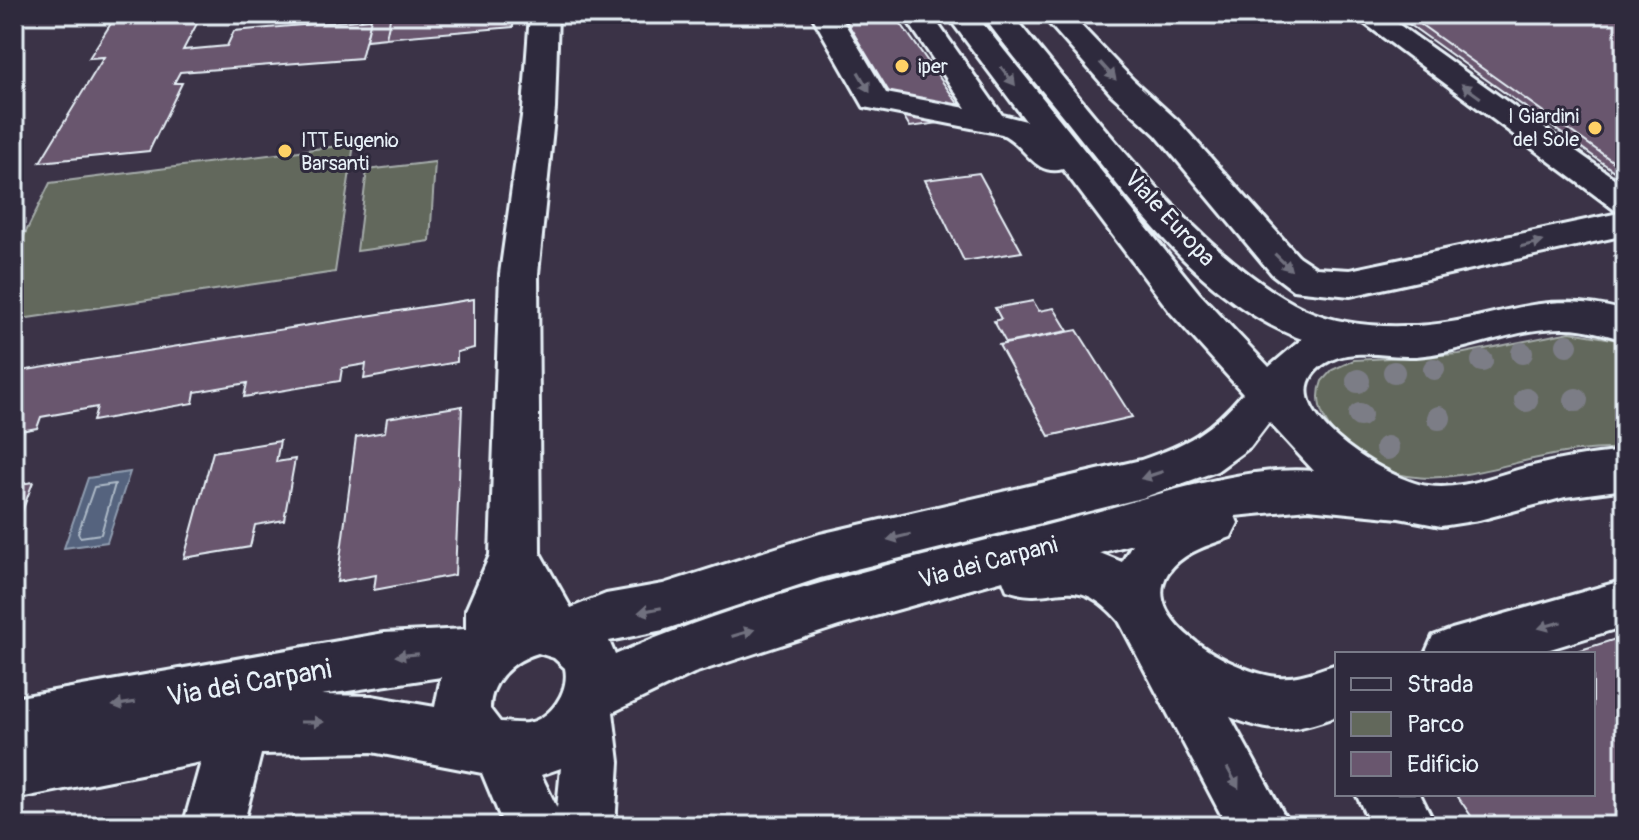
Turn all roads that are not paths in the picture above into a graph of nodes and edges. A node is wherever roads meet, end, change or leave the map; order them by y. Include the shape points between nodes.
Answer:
1 (544, 14) edge
2 (825, 14) edge
3 (917, 14) edge
4 (960, 14) edge
5 (996, 14) edge
6 (1016, 14) edge
7 (1055, 14) edge
8 (1366, 14) edge
9 (1059, 91) junction
10 (992, 123) junction
11 (1625, 203) edge
12 (1625, 223) edge
13 (1153, 261) junction
14 (1625, 295) edge
15 (1185, 303) junction
16 (1547, 316) junction
17 (1625, 326) edge
18 (1396, 341) junction
19 (1281, 381) junction
20 (1223, 445) junction
21 (1625, 470) edge
22 (1413, 502) junction
23 (515, 555) junction
24 (839, 603) junction
25 (1625, 603) edge
26 (1145, 621) junction
27 (560, 632) junction
28 (489, 651) junction
29 (1459, 652) edge
30 (589, 703) junction
31 (1323, 706) edge
32 (14, 726) edge
33 (239, 728) junction
34 (1207, 730) junction
35 (491, 747) junction
36 (14, 770) edge
37 (1386, 796) edge
38 (213, 826) edge
39 (534, 826) edge
40 (585, 826) edge
41 (1260, 826) edge
42 (1406, 826) edge

1 - 23 street via 539,109 519,274
2 -> 10 street via 875,100
3 - 10 street
4 -> 13 street, Viale Europa
5 - 9 street, Viale Europa
6 - 9 street via 1045,50
7 -> 12 street via 1167,128 1285,265 1307,281 1350,283
11 -> 8 street
9 - 18 street, Viale Europa via 1159,211 1251,297 1323,331
10 - 13 street via 1029,134 1112,239
13 - 15 street, Viale Europa
14 - 16 street
15 - 19 street, Viale Europa
15 - 20 street via 1239,391 1239,414
16 - 17 street via 1582,316
16 - 18 street via 1457,336
18 - 19 street, Via dei Carpani via 1330,345 1311,352
19 - 20 street, Via dei Carpani
19 - 22 street via 1290,379 1288,397 1300,426 1347,473
20 -> 27 street, Via dei Carpani via 1142,479 820,556 663,607
21 - 22 street via 1558,479 1474,502
22 - 24 street, Via dei Carpani via 1308,490 1231,497
22 - 26 street via 1280,511 1206,525 1170,540 1149,559 1137,581
23 - 27 street
23 - 28 street via 492,610
24 - 26 street via 908,603 1059,566 1081,567 1108,577
30 -> 24 street, Via dei Carpani via 683,651
25 -> 29 street
26 - 31 street via 1207,679 1252,697
26 - 34 street
27 - 28 street via 522,632
27 - 30 street via 590,656 595,671
28 -> 32 street, Via dei Carpani via 384,658
28 - 35 street via 467,681 462,702 466,722
30 - 35 street via 575,727 557,742 513,754
30 - 40 street
31 - 34 street
33 -> 35 street, Via dei Carpani via 360,723
33 - 36 street, Via dei Carpani
33 - 38 street
34 -> 41 street
35 - 39 street
37 - 42 street

